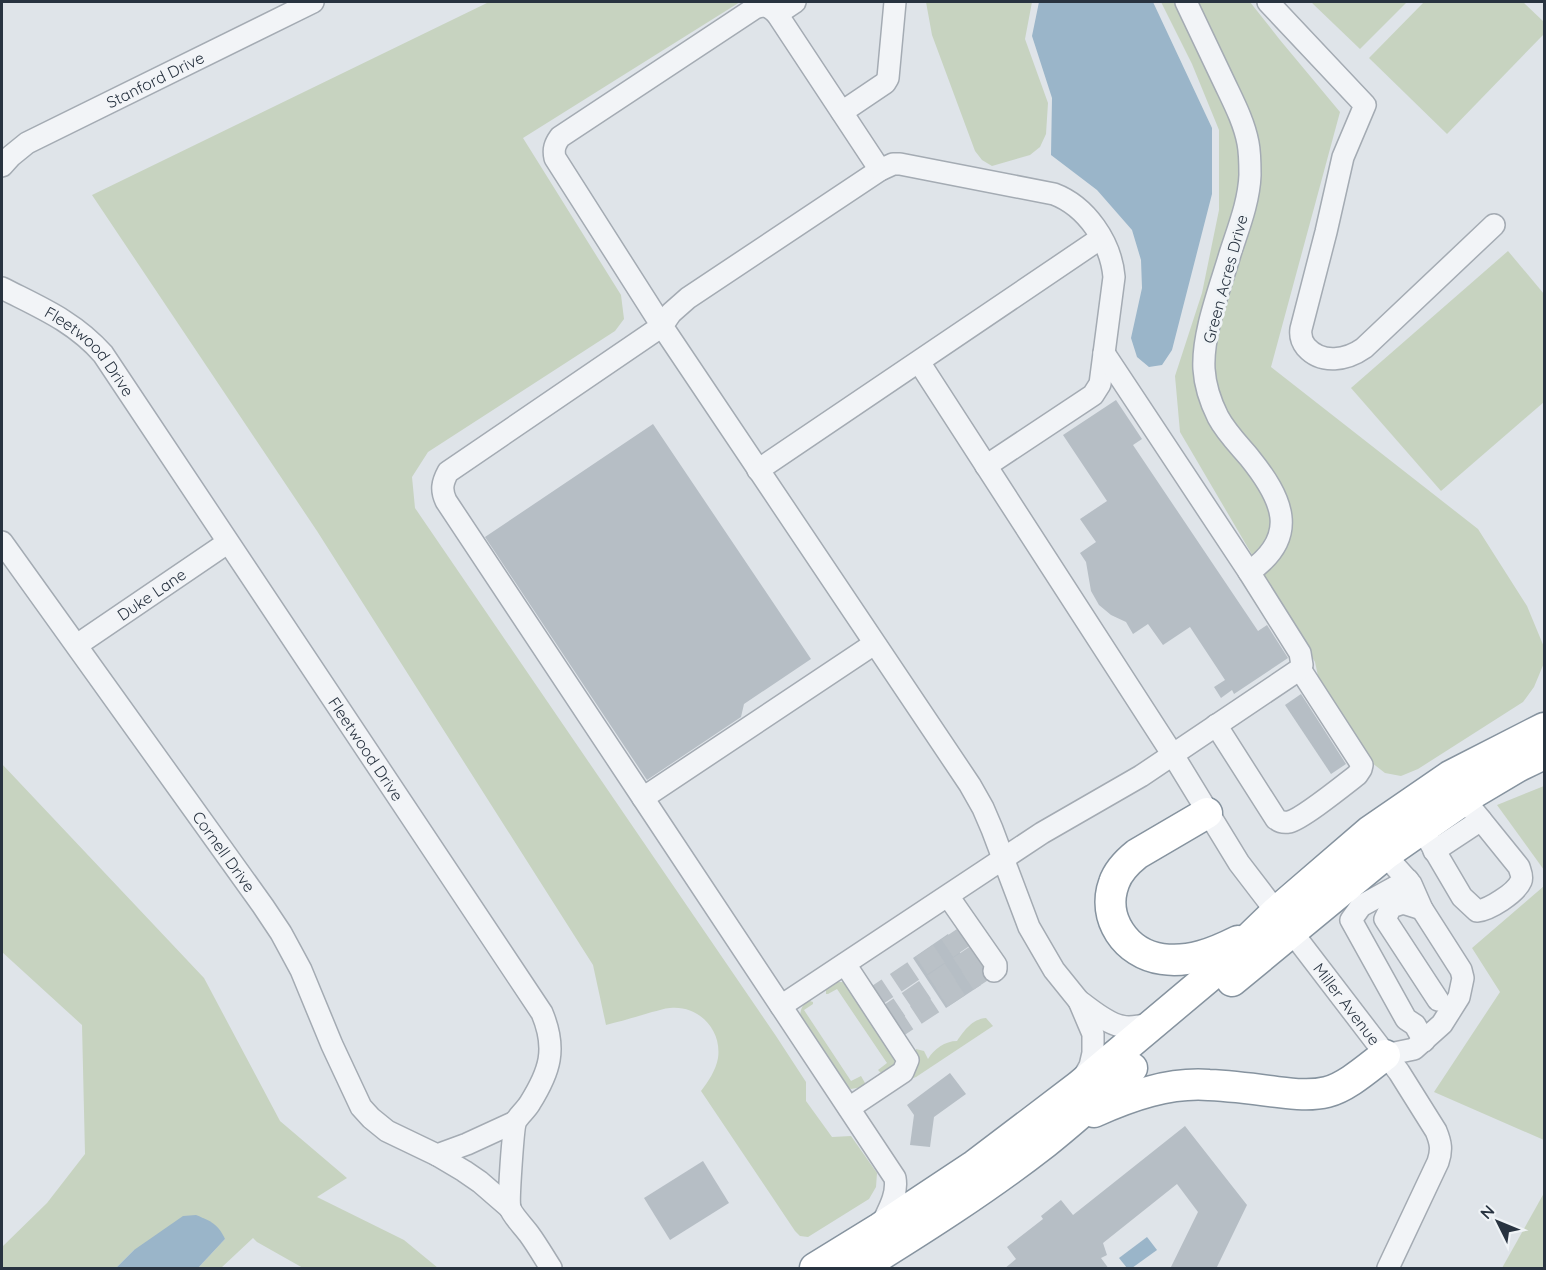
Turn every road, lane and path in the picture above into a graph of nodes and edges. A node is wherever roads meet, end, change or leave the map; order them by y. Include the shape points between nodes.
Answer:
1 (313, 2) edge
2 (795, 2) edge
3 (895, 2) edge
4 (1186, 2) edge
5 (1268, 2) edge
6 (777, 14) junction
7 (842, 112) junction
8 (2, 166) edge
9 (880, 171) junction
10 (1494, 225) dead end
11 (1101, 238) junction
12 (2, 288) edge
13 (662, 326) junction
14 (1104, 353) junction
15 (919, 362) junction
16 (986, 466) junction
17 (758, 470) junction
18 (2, 542) edge
19 (227, 543) junction
20 (1249, 572) junction
21 (874, 644) junction
22 (77, 645) junction
23 (1300, 669) junction
24 (1216, 725) junction
25 (1545, 728) edge
26 (1545, 754) edge
27 (1173, 755) junction
28 (643, 798) junction
29 (1473, 809) junction
30 (1207, 813) junction
31 (1428, 840) junction
32 (1385, 855) junction
33 (1003, 859) junction
34 (1408, 880) junction
35 (948, 896) junction
36 (1422, 909) junction
37 (1274, 925) junction
38 (845, 964) junction
39 (994, 972) dead end
40 (1461, 978) junction
41 (1438, 1000) junction
42 (1079, 1001) junction
43 (781, 1006) junction
44 (1155, 1022) junction
45 (1420, 1033) junction
46 (1385, 1055) junction
47 (1079, 1086) junction
48 (849, 1108) junction
49 (515, 1122) junction
50 (1065, 1127) junction
51 (437, 1155) junction
52 (510, 1208) junction
53 (880, 1228) junction
54 (551, 1269) edge
55 (815, 1269) edge
56 (860, 1269) edge
57 (1388, 1269) edge

1 - 8 street, Stanford Drive via 27,143
2 - 6 street
3 - 7 street via 888,78 885,84
4 - 20 street, Green Acres Drive via 1243,123 1249,146 1246,204 1214,307 1204,369 1218,416 1266,482 1282,515 1277,542 1261,564
5 - 10 street via 1365,105 1343,157 1301,329 1302,340 1311,351 1336,359 1364,348
6 - 7 street
6 - 13 street via 763,5 755,8 556,143 555,158
7 - 9 street
9 - 11 street via 900,164 1054,194 1080,209
9 - 13 street via 688,298
11 - 14 street via 1111,256 1114,277
11 - 15 street
12 - 19 street, Fleetwood Drive via 61,318 94,344
13 - 17 street
13 - 28 street via 448,472 442,493
14 - 16 street via 1100,384 1093,395
14 - 20 street
15 - 16 street, Miller Avenue
15 - 17 street
16 - 27 street, Miller Avenue
17 - 21 street
18 - 22 street, Cornell Drive
19 - 22 street, Duke Lane
19 - 49 street, Fleetwood Drive via 542,1013 550,1040 550,1057 540,1086
20 - 23 street via 1300,653
21 - 28 street
21 - 33 street via 970,786
22 - 51 street, Cornell Drive via 281,933 361,1107 387,1131
23 - 24 street
23 - 24 street via 1362,764 1357,775 1296,820 1279,821 1272,814
24 - 27 street
25 - 37 highway via 1450,776 1370,831
26 - 29 highway via 1519,766
27 - 30 street, Miller Avenue
27 - 33 street
28 - 43 street
29 - 31 highway
29 - 31 street via 1522,874 1516,888 1497,903 1477,911 1462,897
30 - 37 street, Miller Avenue
30 - 37 highway via 1127,862 1113,884 1110,899 1116,926 1134,948 1162,959 1180,960 1206,956
31 - 32 highway
32 - 34 street
32 - 37 highway
33 - 35 street
33 - 42 street via 1034,937
34 - 36 street
34 - 45 street via 1361,906 1351,920 1406,1019
35 - 38 street
35 - 39 street via 996,965
36 - 40 street
36 - 41 street via 1403,903 1390,907 1385,919
37 - 44 highway
37 - 46 street, Miller Avenue
37 - 50 highway via 1250,965
38 - 43 street
38 - 48 street via 908,1060 903,1071
40 - 41 street
40 - 45 street via 1459,997 1442,1024
41 - 45 street
42 - 44 street via 1121,1026
42 - 47 street via 1092,1034 1093,1053
43 - 48 street
44 - 47 highway
45 - 46 street via 1414,1049
46 - 50 highway via 1329,1091 1298,1094 1210,1085 1173,1087 1129,1098
46 - 57 street, Miller Avenue via 1436,1131 1441,1152
47 - 53 highway via 975,1165
48 - 53 street via 895,1178 893,1200
49 - 51 street
49 - 52 street
50 - 56 highway via 951,1211
51 - 52 street, Cornell Drive via 465,1171
52 - 54 street
53 - 55 highway

